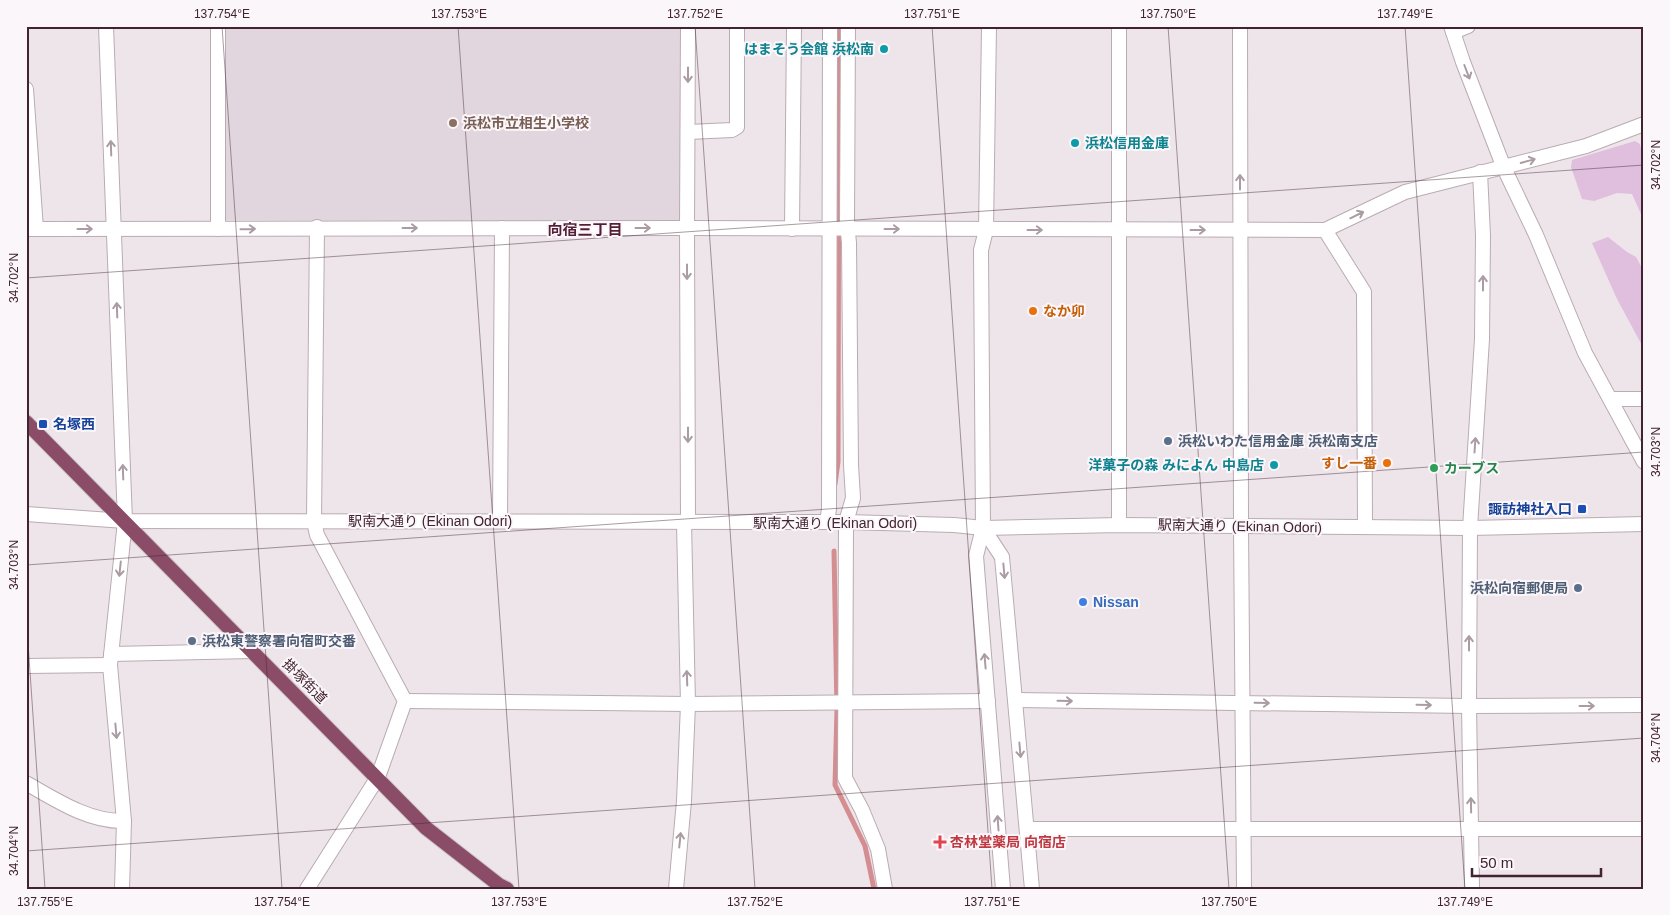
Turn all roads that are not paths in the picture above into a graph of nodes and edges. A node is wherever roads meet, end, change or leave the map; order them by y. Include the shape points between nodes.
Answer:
1 (106, 26) edge
2 (218, 26) edge
3 (688, 26) edge
4 (737, 26) edge
5 (794, 26) edge
6 (830, 26) edge
7 (848, 26) edge
8 (989, 26) edge
9 (1119, 26) edge
10 (1240, 26) edge
11 (1468, 26) edge
12 (1452, 29) edge
13 (26, 89) edge
14 (1644, 124) edge
15 (688, 132) junction
16 (28, 149) edge
17 (1504, 168) junction
18 (1480, 172) junction
19 (317, 227) junction
20 (114, 228) junction
21 (502, 228) junction
22 (687, 228) junction
23 (31, 229) edge
24 (218, 229) junction
25 (792, 229) junction
26 (839, 229) junction
27 (986, 230) junction
28 (1119, 230) junction
29 (1325, 230) junction
30 (1240, 231) junction
31 (1611, 399) junction
32 (1644, 399) edge
33 (26, 422) edge
34 (1644, 462) edge
35 (26, 514) edge
36 (125, 521) junction
37 (314, 521) junction
38 (500, 521) junction
39 (827, 522) junction
40 (846, 522) junction
41 (686, 523) junction
42 (1644, 524) edge
43 (1119, 525) junction
44 (1241, 527) junction
45 (1365, 527) junction
46 (983, 528) junction
47 (1470, 528) junction
48 (252, 651) junction
49 (110, 659) junction
50 (26, 666) edge
51 (1016, 700) junction
52 (405, 701) junction
53 (988, 701) junction
54 (840, 702) junction
55 (1242, 703) junction
56 (688, 704) junction
57 (1469, 706) junction
58 (1644, 706) edge
59 (378, 777) junction
60 (26, 783) edge
61 (124, 821) junction
62 (1244, 828) junction
63 (1028, 829) junction
64 (1471, 830) junction
65 (1644, 830) edge
66 (122, 889) edge
67 (307, 889) edge
68 (507, 889) edge
69 (676, 889) edge
70 (885, 889) edge
71 (1003, 889) edge
72 (1032, 889) edge
73 (1244, 889) edge
74 (1472, 889) edge

20 -> 1 street
2 - 24 street
3 -> 15 street
4 - 15 street via 737,127
5 - 25 street
6 - 26 street via 829,222
7 - 26 street via 847,222
8 - 27 street
9 - 28 street
30 -> 10 street
11 - 12 street
12 -> 17 street
13 - 16 street
17 -> 14 street via 1586,146
15 - 22 street
16 - 23 street
17 - 18 street
17 - 31 street via 1585,353
29 -> 18 street via 1406,192
47 -> 18 street via 1482,339
19 -> 21 street
24 -> 19 street
19 - 37 street
23 -> 20 street
20 - 24 street
36 -> 20 street
21 -> 22 street
21 - 38 street
22 - 25 street
22 -> 41 street
25 - 26 street
26 -> 27 street
26 - 39 street
26 - 40 street via 853,498
27 -> 28 street
27 - 46 street via 981,250
28 -> 30 street
28 - 43 street
29 - 30 street
29 - 45 street via 1364,292
30 - 44 street
31 - 32 street
31 - 34 street
33 - 36 highway, 掛塚街道
35 - 36 street, 駅南大通り (Ekinan Odori)
36 - 37 street, 駅南大通り (Ekinan Odori)
36 - 48 highway, 掛塚街道
36 -> 49 street
37 - 38 street, 駅南大通り (Ekinan Odori)
37 - 52 street via 317,535
38 - 41 street, 駅南大通り (Ekinan Odori)
39 - 40 street, 駅南大通り (Ekinan Odori)
39 - 41 street, 駅南大通り (Ekinan Odori)
40 - 46 street, 駅南大通り (Ekinan Odori)
40 - 54 street via 846,696
56 -> 41 street
42 - 47 street, 駅南大通り (Ekinan Odori)
43 - 44 street, 駅南大通り (Ekinan Odori)
43 - 46 street, 駅南大通り (Ekinan Odori)
44 - 45 street, 駅南大通り (Ekinan Odori)
44 - 55 street
45 - 47 street, 駅南大通り (Ekinan Odori)
46 -> 51 street via 1002,557
53 -> 46 street via 976,556
57 -> 47 street
48 - 49 street
48 - 59 highway, 掛塚街道
49 - 50 street
49 -> 61 street
51 -> 55 street
51 -> 63 street
52 - 56 street
52 - 59 street
53 - 54 street
71 -> 53 street
54 - 56 street
54 - 70 street via 845,778 878,849
55 -> 57 street
55 - 62 street
69 -> 56 street
57 -> 58 street
64 -> 57 street
59 - 67 street
59 - 68 highway, 掛塚街道 via 426,828
60 - 61 street via 85,813
61 - 66 street
62 - 63 street
62 - 64 street
62 - 73 street
63 - 72 street
64 - 65 street
64 - 74 street

